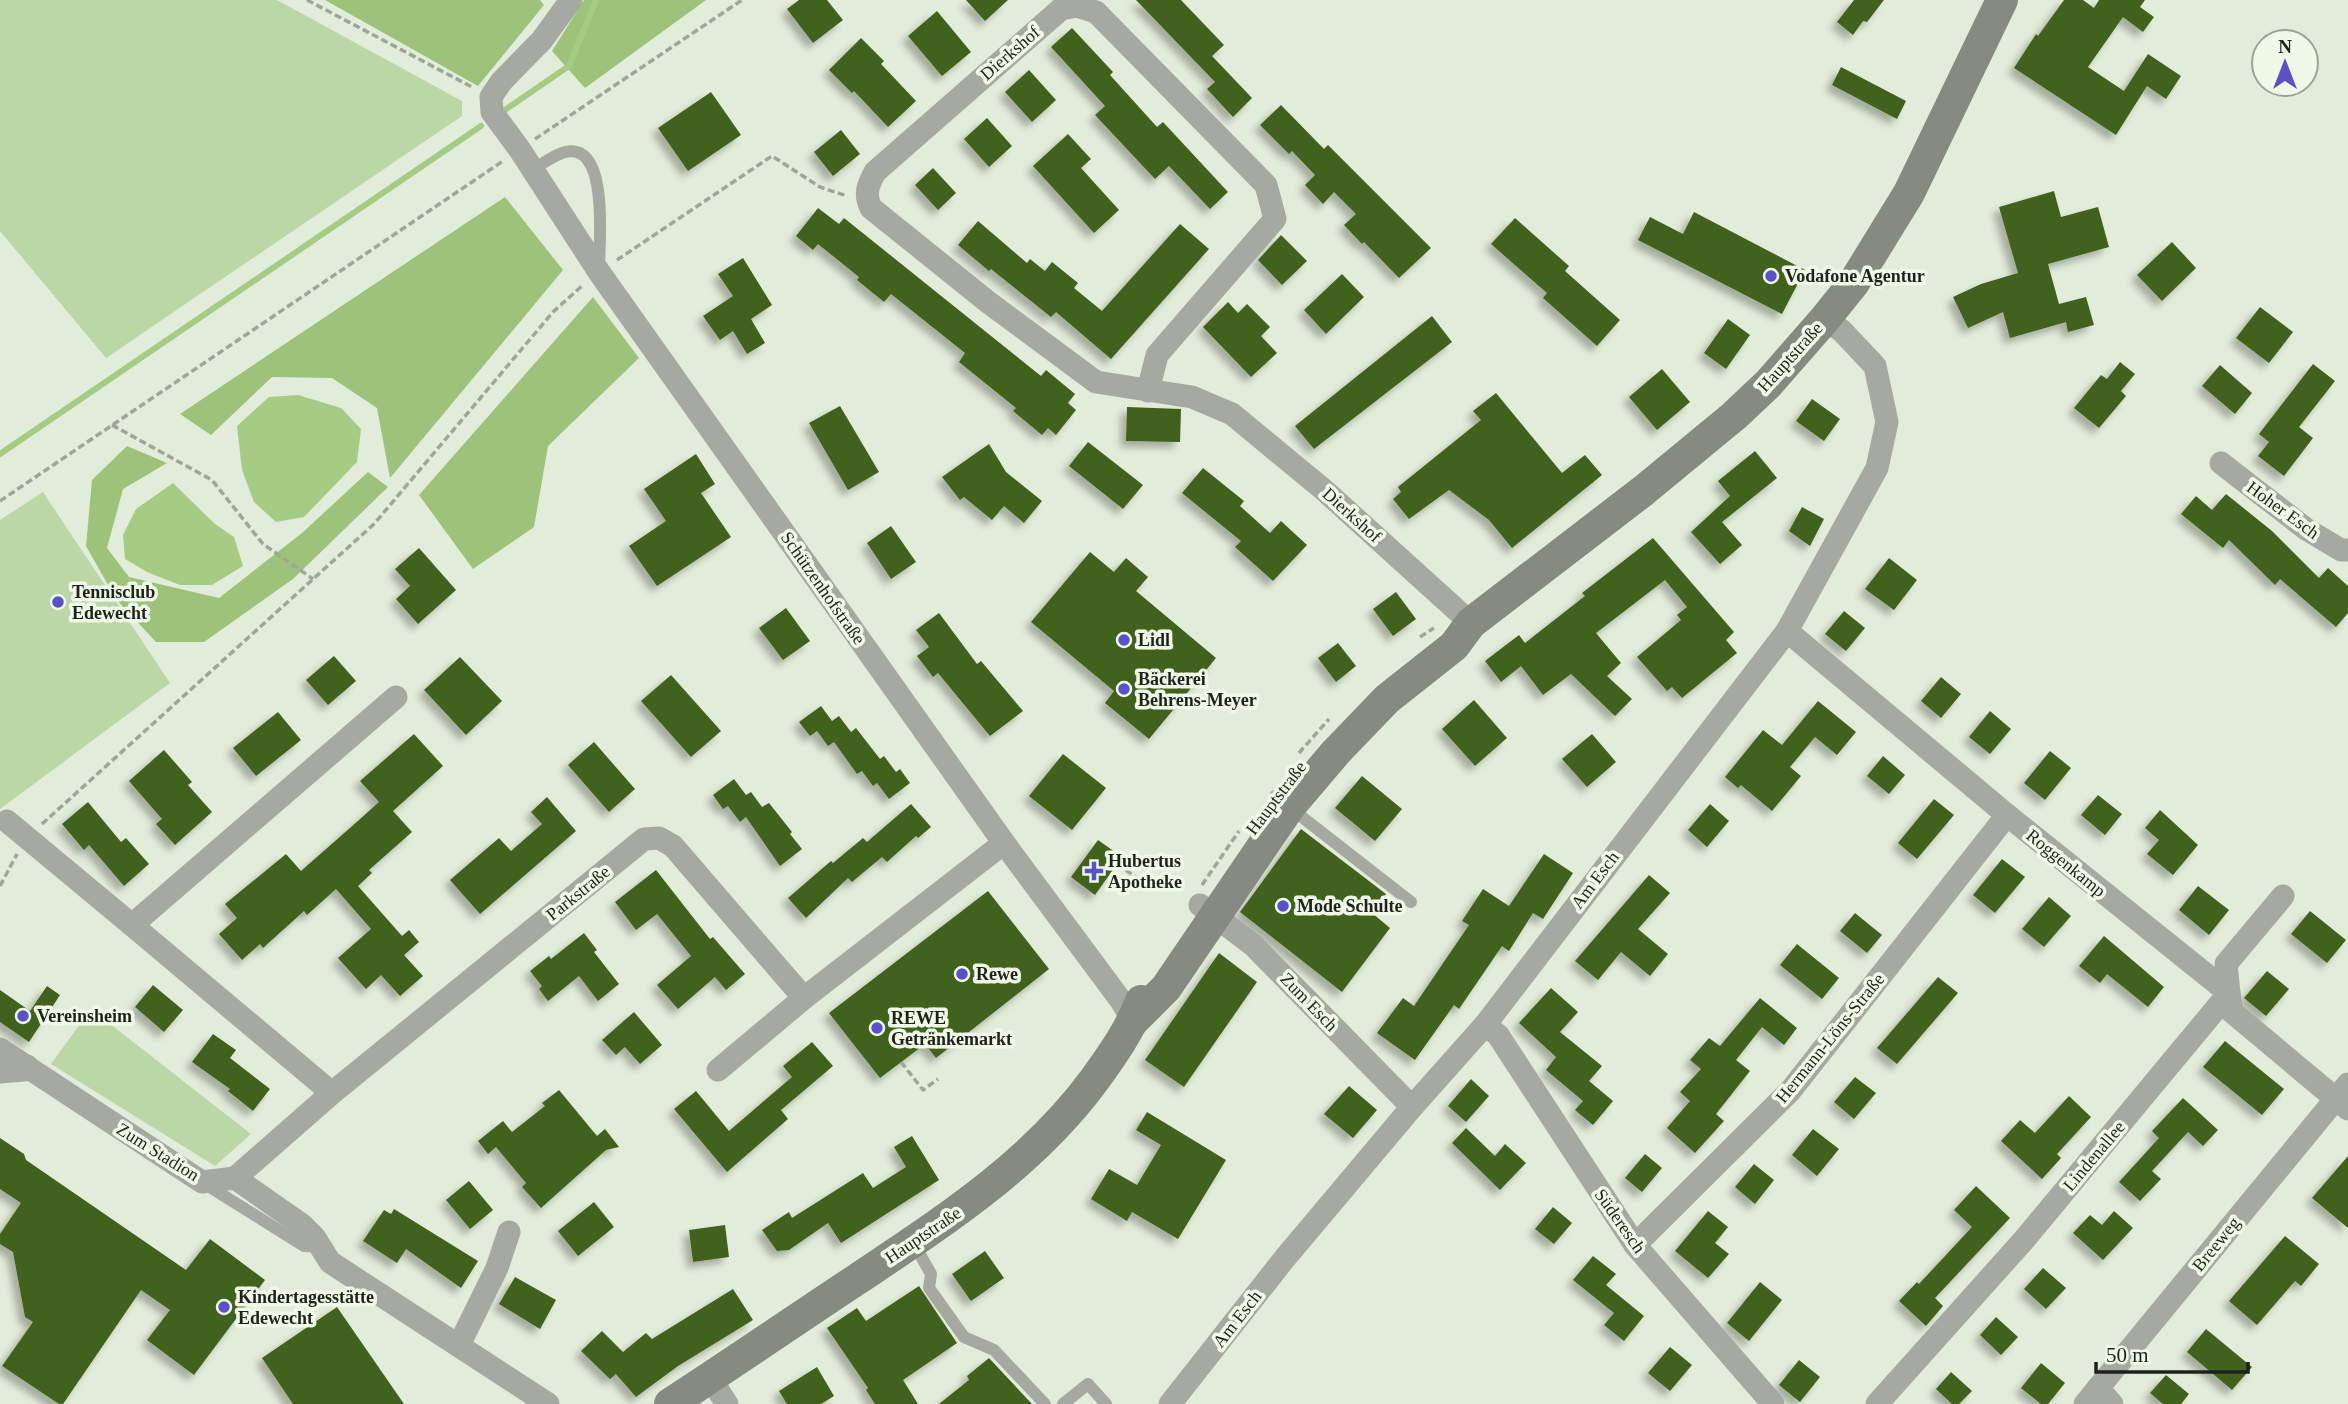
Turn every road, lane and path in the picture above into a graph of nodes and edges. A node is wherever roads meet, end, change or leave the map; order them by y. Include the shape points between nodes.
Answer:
1 (307, 0) edge
2 (571, 0) edge
3 (742, 0) edge
4 (2002, 0) edge
5 (491, 97) junction
6 (520, 150) junction
7 (532, 170) junction
8 (867, 199) junction
9 (598, 272) junction
10 (1824, 320) junction
11 (1148, 391) junction
12 (112, 425) junction
13 (2221, 463) dead end
14 (0, 501) edge
15 (2348, 550) edge
16 (313, 579) junction
17 (1471, 623) junction
18 (1787, 631) junction
19 (396, 697) dead end
20 (1282, 801) junction
21 (2007, 815) junction
22 (6, 821) dead end
23 (26, 838) junction
24 (1004, 844) junction
25 (1117, 864) dead end
26 (0, 886) edge
27 (1153, 889) dead end
28 (2283, 896) dead end
29 (1411, 902) dead end
30 (1208, 910) junction
31 (132, 925) junction
32 (2229, 993) junction
33 (804, 998) junction
34 (1133, 1021) junction
35 (1485, 1025) junction
36 (965, 1035) dead end
37 (976, 1047) dead end
38 (0, 1049) edge
39 (901, 1062) dead end
40 (27, 1066) junction
41 (718, 1070) dead end
42 (0, 1072) edge
43 (937, 1079) dead end
44 (332, 1093) junction
45 (2344, 1097) edge
46 (1412, 1107) junction
47 (235, 1178) junction
48 (202, 1182) junction
49 (509, 1232) dead end
50 (913, 1242) junction
51 (1635, 1245) junction
52 (320, 1247) junction
53 (458, 1345) junction
54 (710, 1378) junction
55 (2098, 1399) edge
56 (548, 1404) edge
57 (670, 1404) edge
58 (727, 1404) edge
59 (1045, 1404) edge
60 (1063, 1404) edge
61 (1107, 1404) edge
62 (1170, 1404) edge
63 (1773, 1404) edge
64 (1877, 1404) edge

1 - 5 path
2 - 5 street
3 - 6 path
4 - 10 main road, Hauptstraße via 1909,194 1853,284
5 - 6 street, Schützenhofstraße via 492,112
6 - 7 street, Schützenhofstraße
6 - 12 path
7 - 9 street, Schützenhofstraße
7 - 9 lane via 566,152 578,152 589,160 600,198
8 - 9 path via 820,187 772,156
8 - 11 street, Dierkshof via 877,214 1096,382
8 - 11 street, Dierkshof via 867,186 875,172 1061,9 1077,6 1096,12 1266,185 1275,219 1157,355
9 - 16 path via 553,312 374,524
9 - 24 street, Schützenhofstraße
10 - 17 main road, Hauptstraße via 1734,416
10 - 18 street, Am Esch via 1841,330 1875,366 1887,422 1877,468
11 - 17 street, Dierkshof via 1192,397 1233,414
12 - 14 path
12 - 16 path via 212,481 263,544
13 - 15 street, Hoher Esch via 2305,529
16 - 23 path
17 - 20 main road, Hauptstraße via 1454,646 1387,699
18 - 21 street, Roggenkamp
18 - 35 street, Am Esch
19 - 31 street
20 - 29 lane
20 - 30 main road, Hauptstraße
21 - 32 street, Roggenkamp
21 - 51 street, Hermann-Löns-Straße via 1791,1090
22 - 23 street
23 - 26 path
23 - 31 street
24 - 33 street
24 - 34 street, Schützenhofstraße
25 - 27 path
28 - 32 street via 2226,964
30 - 34 main road, Hauptstraße via 1166,988
30 - 46 street, Zum Esch via 1253,945
31 - 44 street
32 - 45 street, Roggenkamp via 2232,1012
32 - 64 street, Lindenallee via 2023,1241
33 - 41 street
33 - 44 street, Parkstraße via 673,846 659,838 644,839
34 - 50 main road, Hauptstraße via 1082,1098 1046,1137 978,1197
35 - 46 street, Am Esch
35 - 51 street, Süderesch via 1498,1035
36 - 37 path
38 - 40 street, Zum Stadion
39 - 43 path via 923,1090
40 - 42 street
40 - 48 street, Zum Stadion
44 - 47 street, Parkstraße
45 - 55 street, Breeweg
46 - 62 street, Am Esch
47 - 48 street, Zum Stadion
47 - 52 street via 302,1225
48 - 52 lane via 304,1246
49 - 53 street
50 - 54 main road, Hauptstraße
50 - 59 lane via 931,1274 929,1288 964,1337 995,1350
51 - 63 street, Süderesch
52 - 53 street via 330,1262
53 - 56 street
54 - 57 main road, Hauptstraße
54 - 58 street
60 - 61 lane via 1088,1384

